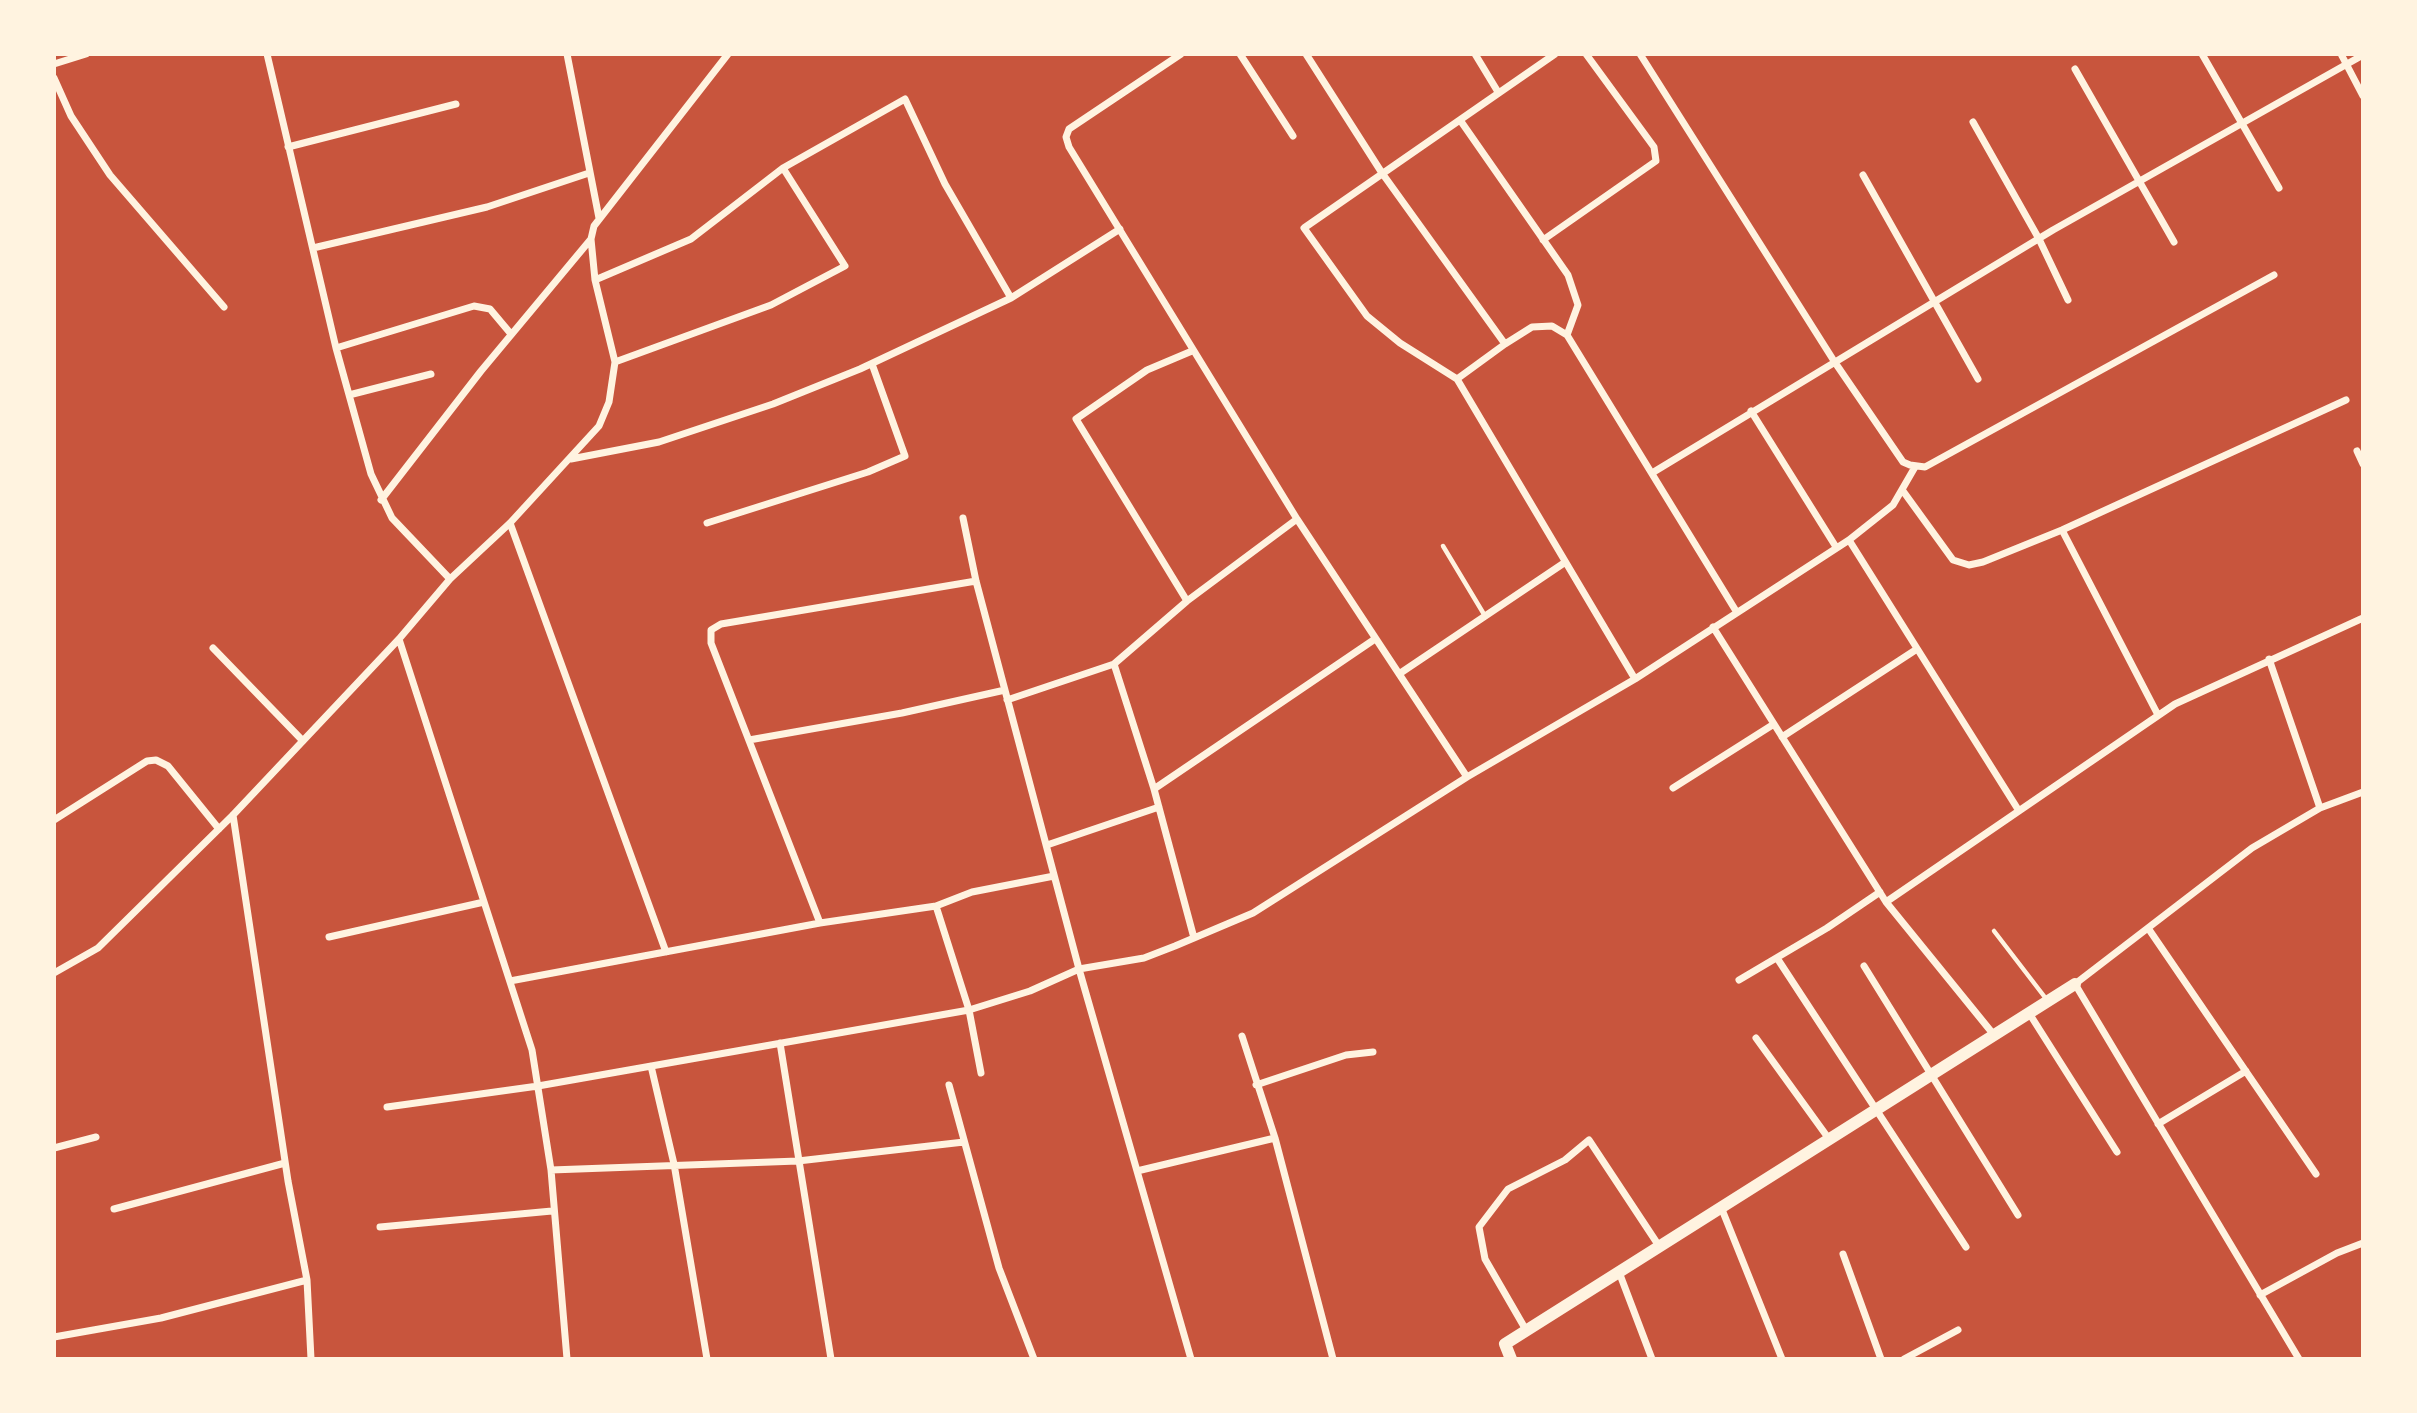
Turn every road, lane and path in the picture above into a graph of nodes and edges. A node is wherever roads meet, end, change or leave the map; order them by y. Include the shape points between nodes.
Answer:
1 (86, 54) edge
2 (267, 54) edge
3 (567, 54) edge
4 (728, 54) edge
5 (1181, 54) edge
6 (1240, 54) edge
7 (1306, 54) edge
8 (1475, 54) edge
9 (1586, 54) edge
10 (1640, 54) edge
11 (2202, 54) edge
12 (2341, 54) edge
13 (1553, 55) edge
14 (2363, 55) edge
15 (54, 64) edge
16 (2346, 64) junction
17 (2075, 69) dead end
18 (54, 78) edge
19 (1498, 92) junction
20 (2363, 96) edge
21 (456, 104) dead end
22 (1460, 120) junction
23 (1973, 122) dead end
24 (2241, 124) junction
25 (1293, 136) dead end
26 (288, 147) junction
27 (783, 168) junction
28 (589, 173) junction
29 (1382, 173) junction
30 (1863, 176) dead end
31 (2141, 181) junction
32 (2279, 188) dead end
33 (599, 218) junction
34 (1120, 229) junction
35 (591, 239) junction
36 (2039, 239) junction
37 (1543, 240) junction
38 (2174, 242) dead end
39 (313, 248) junction
40 (2274, 275) dead end
41 (595, 280) junction
42 (1011, 298) junction
43 (1935, 300) junction
44 (2068, 300) dead end
45 (224, 307) dead end
46 (511, 334) junction
47 (1567, 335) junction
48 (1505, 344) junction
49 (336, 348) junction
50 (1192, 351) junction
51 (1834, 361) junction
52 (615, 362) junction
53 (872, 364) junction
54 (431, 374) dead end
55 (1458, 379) junction
56 (1978, 379) dead end
57 (349, 395) junction
58 (2346, 400) dead end
59 (1751, 411) junction
60 (2357, 451) dead end
61 (571, 459) junction
62 (2363, 464) edge
63 (1915, 467) junction
64 (1652, 473) junction
65 (1903, 491) junction
66 (381, 500) junction
67 (963, 518) dead end
68 (1297, 519) junction
69 (510, 523) junction
70 (707, 523) dead end
71 (2062, 530) junction
72 (1849, 540) junction
73 (1443, 546) dead end
74 (1836, 547) junction
75 (1564, 563) junction
76 (450, 579) junction
77 (976, 580) junction
78 (1187, 601) junction
79 (1736, 611) junction
80 (1485, 616) junction
81 (2363, 618) edge
82 (1713, 627) junction
83 (399, 639) junction
84 (1375, 639) junction
85 (213, 648) dead end
86 (1917, 649) junction
87 (2269, 659) junction
88 (1114, 664) junction
89 (1399, 674) junction
90 (1635, 679) junction
91 (1005, 690) junction
92 (1007, 700) junction
93 (2158, 715) junction
94 (1774, 724) junction
95 (1782, 737) junction
96 (749, 740) junction
97 (303, 741) junction
98 (1467, 777) junction
99 (1673, 788) dead end
100 (1154, 789) junction
101 (2363, 792) edge
102 (1159, 807) junction
103 (2320, 808) junction
104 (2018, 811) junction
105 (233, 815) junction
106 (54, 820) edge
107 (219, 829) junction
108 (1046, 845) junction
109 (1055, 876) junction
110 (1880, 892) junction
111 (484, 902) junction
112 (1886, 902) junction
113 (936, 906) junction
114 (820, 923) junction
115 (2148, 928) junction
116 (1994, 931) dead end
117 (329, 937) dead end
118 (1194, 938) junction
119 (666, 952) junction
120 (1777, 958) junction
121 (1864, 966) dead end
122 (1079, 969) junction
123 (54, 973) edge
124 (1739, 980) dead end
125 (510, 981) junction
126 (2075, 984) junction
127 (2048, 1001) junction
128 (969, 1010) junction
129 (2029, 1013) junction
130 (1994, 1035) junction
131 (1242, 1036) dead end
132 (1756, 1038) dead end
133 (780, 1043) junction
134 (1373, 1052) dead end
135 (651, 1066) junction
136 (2246, 1071) junction
137 (981, 1073) dead end
138 (1933, 1073) junction
139 (948, 1085) dead end
140 (1256, 1085) junction
141 (538, 1086) junction
142 (387, 1107) dead end
143 (1878, 1108) junction
144 (2158, 1124) junction
145 (96, 1137) dead end
146 (1275, 1138) junction
147 (1829, 1139) junction
148 (964, 1142) junction
149 (54, 1148) edge
150 (2117, 1152) dead end
151 (798, 1161) junction
152 (285, 1163) junction
153 (674, 1164) junction
154 (551, 1170) junction
155 (1136, 1171) junction
156 (2316, 1174) dead end
157 (1721, 1207) junction
158 (114, 1209) dead end
159 (552, 1211) junction
160 (2018, 1216) dead end
161 (380, 1227) dead end
162 (2363, 1244) edge
163 (1659, 1246) junction
164 (1966, 1247) dead end
165 (1843, 1254) dead end
166 (1619, 1272) junction
167 (307, 1280) junction
168 (2260, 1295) junction
169 (1526, 1330) junction
170 (1958, 1330) dead end
171 (54, 1337) edge
172 (310, 1359) edge
173 (567, 1359) edge
174 (706, 1359) edge
175 (831, 1359) edge
176 (1034, 1359) edge
177 (1191, 1359) edge
178 (1333, 1359) edge
179 (1511, 1359) edge
180 (1653, 1359) edge
181 (1782, 1359) edge
182 (1881, 1359) edge
183 (1904, 1359) edge
184 (2299, 1359) edge

1 - 15 street
2 - 26 street
3 - 28 street
4 - 33 street
5 - 34 street via 1069,130 1069,147
6 - 25 street
7 - 29 street
8 - 19 street
9 - 37 street via 1654,147 1656,161
10 - 51 street
11 - 24 street
12 - 16 street
13 - 19 street
14 - 16 street
16 - 20 street
16 - 24 street
17 - 31 street
18 - 45 street via 71,116 110,175
19 - 22 street
21 - 26 street
22 - 29 street
22 - 37 street
23 - 36 street
24 - 31 street
24 - 32 street
26 - 39 street
27 - 41 street via 691,239
27 - 42 street via 905,99 945,184
27 - 52 street via 845,265 771,305
28 - 33 street
28 - 39 street via 486,207
29 - 48 street
29 - 55 street via 1304,228 1367,316
30 - 43 street
31 - 36 street
31 - 38 street
33 - 35 street
34 - 42 street
34 - 50 street
35 - 41 street
35 - 46 street
36 - 43 street
36 - 44 street
37 - 47 street via 1568,275 1578,305
39 - 49 street
40 - 63 street via 1925,467
41 - 52 street
42 - 53 street
43 - 51 street
43 - 56 street
46 - 49 street via 490,309 474,306
46 - 66 street
47 - 48 street via 1552,326 1532,327
47 - 64 street
48 - 55 street
49 - 57 street
50 - 68 street
50 - 78 street via 1147,370 1076,419
51 - 59 street
51 - 63 street via 1903,462
52 - 61 street via 609,402 598,426
53 - 61 street via 773,404 659,442
53 - 70 street via 905,456
54 - 57 street
55 - 75 street
57 - 66 street
58 - 71 street
59 - 64 street
59 - 74 street
60 - 62 street
61 - 69 street
63 - 65 street
64 - 79 street
65 - 71 street via 1946,554 1969,565
65 - 72 street via 1893,505
66 - 76 street
67 - 77 street
68 - 78 street
68 - 84 street
69 - 76 street
69 - 119 street
71 - 93 street
72 - 74 street
72 - 86 street
73 - 80 lane
74 - 79 street
75 - 80 street
75 - 90 street
76 - 83 street
77 - 91 street
77 - 96 street via 715,626 711,643
78 - 88 street
79 - 82 street
80 - 89 street
81 - 87 street
82 - 90 street
82 - 94 street
83 - 97 street
83 - 111 street
84 - 89 street
84 - 100 street
85 - 97 street
86 - 95 street
86 - 104 street
87 - 93 street
87 - 103 street
88 - 92 street
88 - 100 street
89 - 98 street
90 - 98 street
91 - 92 street
91 - 96 street
92 - 108 street
93 - 104 street
94 - 95 street
94 - 99 street
95 - 110 street
96 - 114 street
97 - 105 street
98 - 118 street via 1253,913
100 - 102 street
101 - 103 street
102 - 108 street
102 - 118 street
103 - 115 street via 2252,848
104 - 112 street
105 - 107 street
105 - 152 street
106 - 107 street via 147,761 156,760 168,766
107 - 123 street via 98,948
108 - 109 street
109 - 113 street via 972,892
109 - 122 street
110 - 112 street
110 - 120 street
111 - 117 street
111 - 125 street
112 - 130 street
113 - 114 street
113 - 128 street
114 - 119 street
115 - 126 street
115 - 136 street
116 - 127 lane
118 - 122 street via 1144,958
119 - 125 street
120 - 124 street
120 - 143 street
121 - 138 street
122 - 128 street via 1030,991
122 - 155 street
125 - 141 street
126 - 127 street
126 - 144 street
127 - 129 street
128 - 133 street
128 - 137 street
129 - 130 street
129 - 150 street
130 - 138 street
131 - 140 street
132 - 147 street
133 - 135 street
133 - 151 street
134 - 140 street via 1346,1055
135 - 141 street
135 - 153 street
136 - 144 street
136 - 156 street
138 - 143 street
138 - 160 street
139 - 148 street
140 - 146 street
141 - 142 street
141 - 154 street
143 - 147 street
143 - 164 street
144 - 168 street
145 - 149 street
146 - 155 street
146 - 178 street
147 - 157 street
148 - 151 street
148 - 176 street via 999,1268
151 - 153 street
151 - 175 street
152 - 158 street
152 - 167 street
153 - 154 street
153 - 174 street
154 - 159 street
155 - 177 street
157 - 163 street
157 - 181 street
159 - 161 street
159 - 173 street
162 - 168 street
163 - 166 street
163 - 169 street via 1589,1140 1565,1160 1508,1189 1479,1227 1485,1259
165 - 182 street
166 - 169 street
166 - 180 street
167 - 171 street via 161,1318
167 - 172 street
168 - 184 street
169 - 179 street via 1504,1344
170 - 183 street

